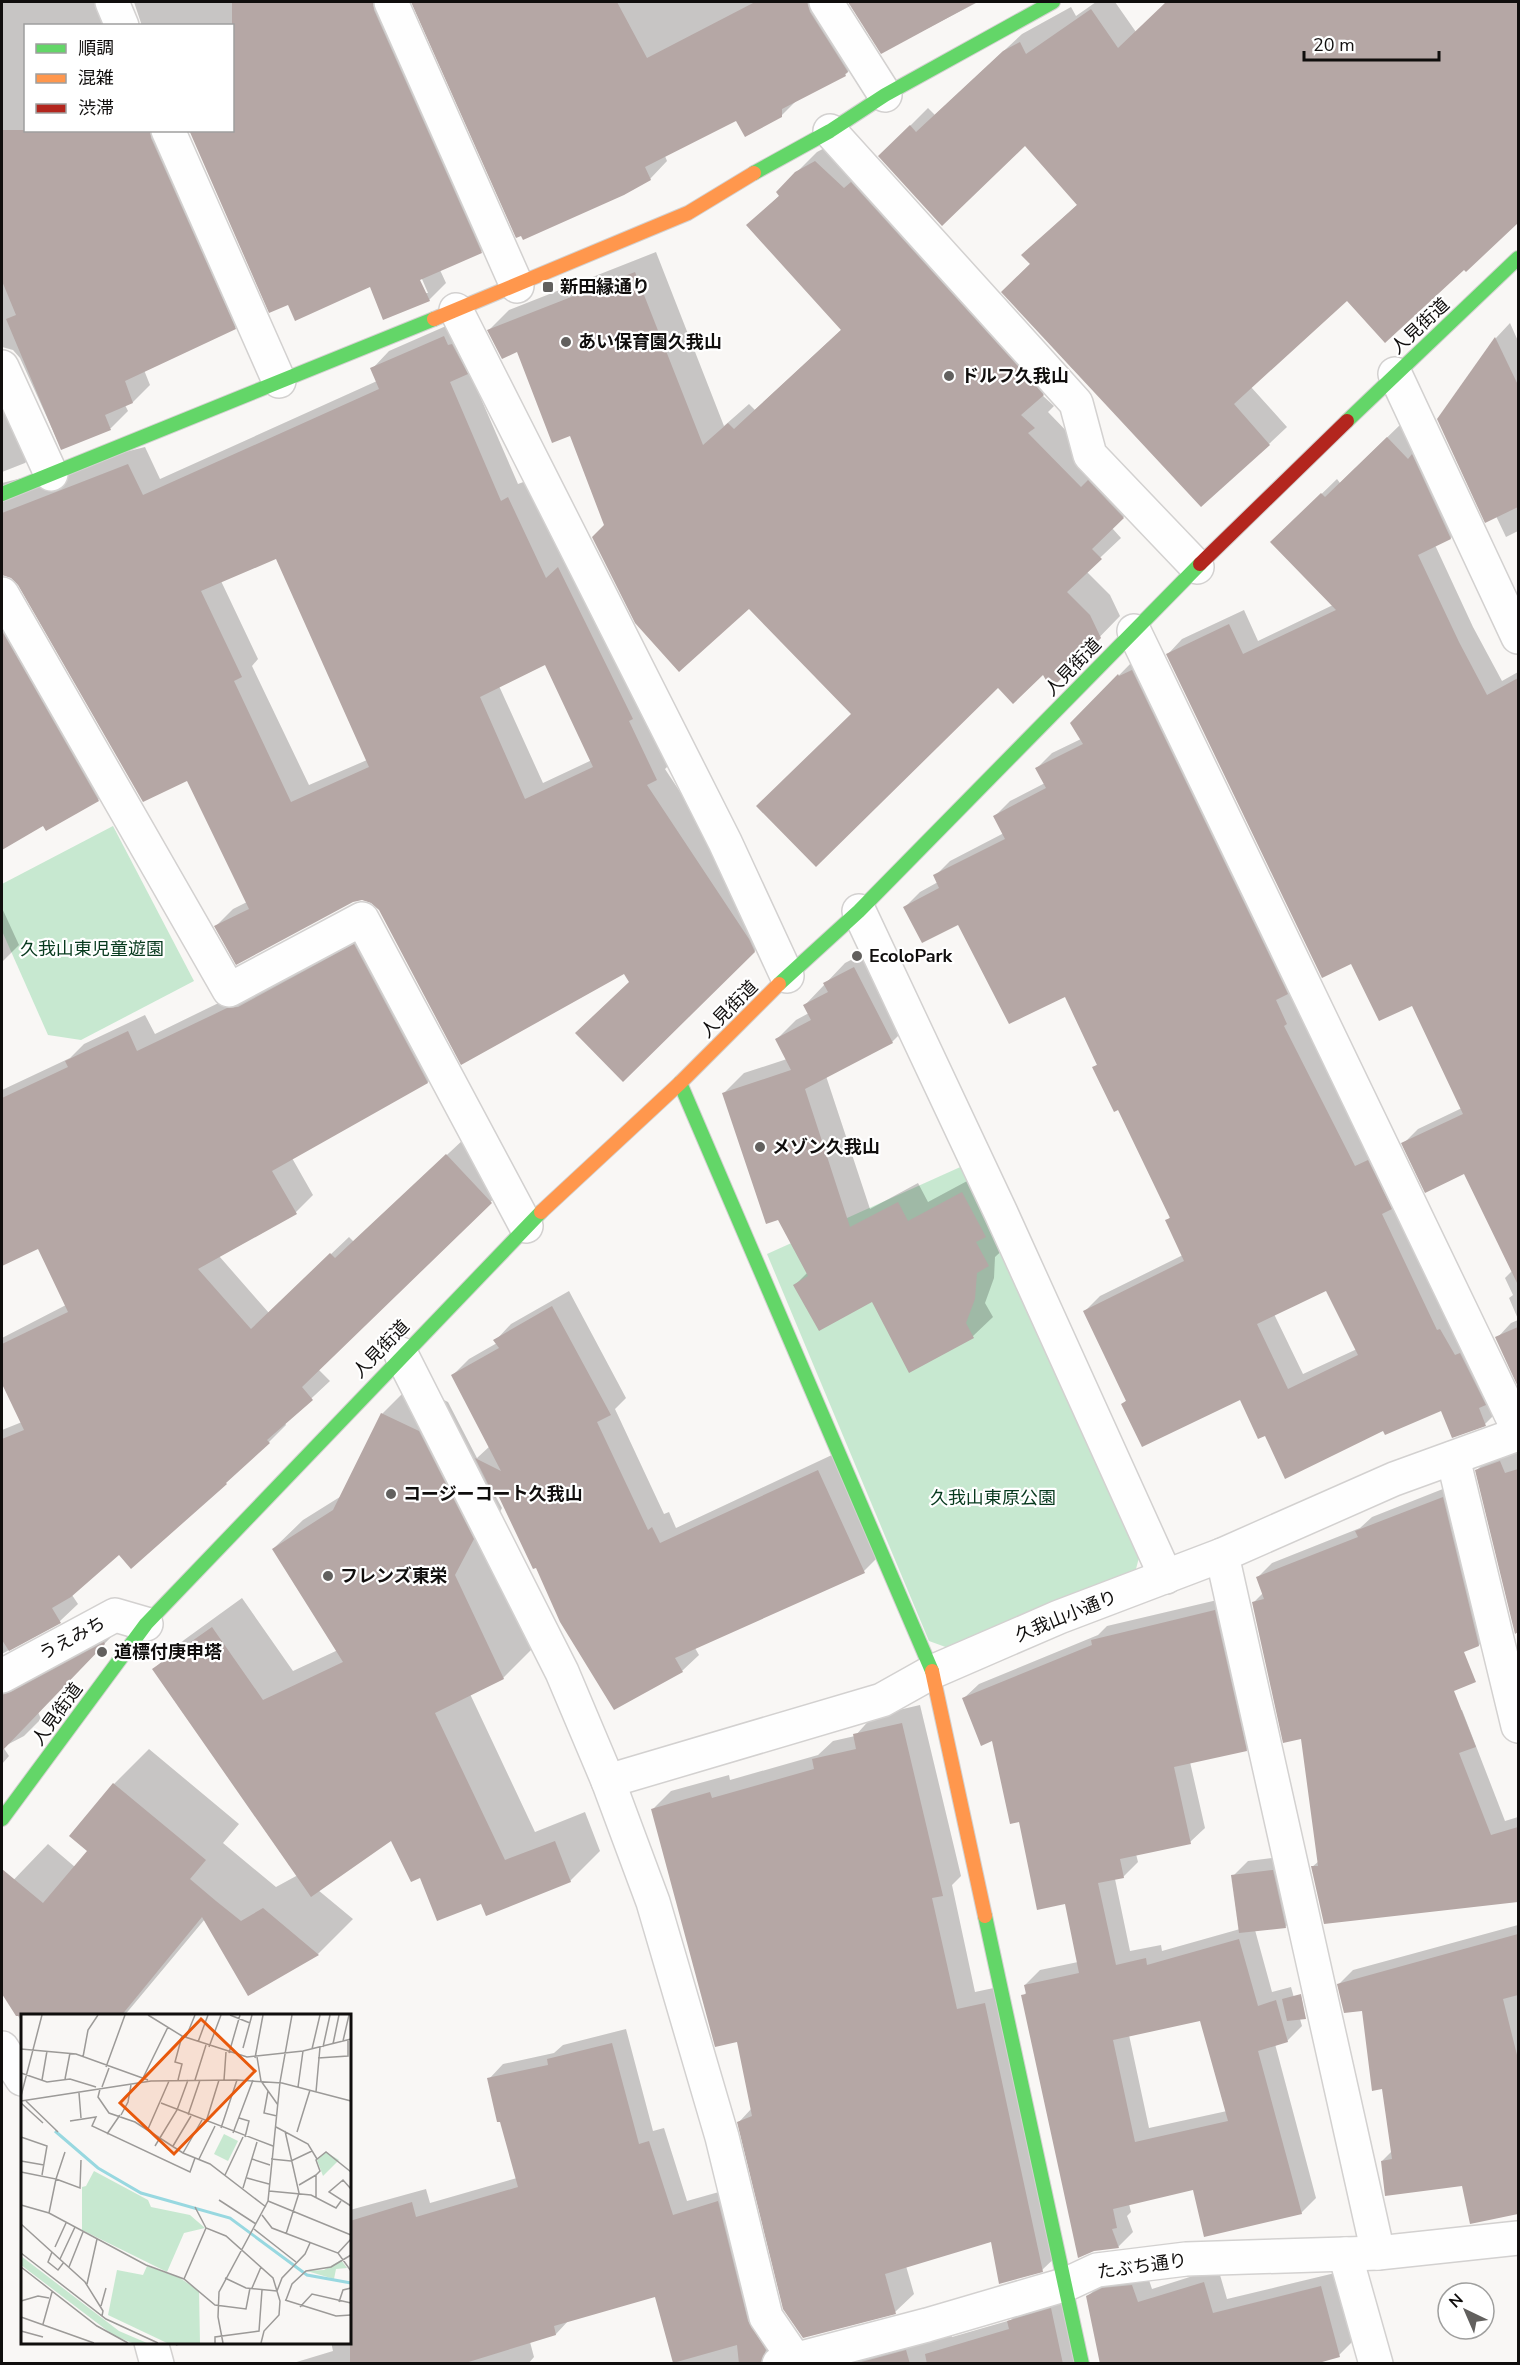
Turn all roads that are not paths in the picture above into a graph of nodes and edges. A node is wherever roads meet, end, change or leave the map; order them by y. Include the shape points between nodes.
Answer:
1 (112, 2) edge
2 (391, 2) edge
3 (826, 2) edge
4 (1053, 2) edge
5 (121, 24) edge
6 (885, 95) junction
7 (830, 131) junction
8 (169, 132) edge
9 (1518, 258) edge
10 (517, 286) junction
11 (456, 310) junction
12 (2, 368) edge
13 (1395, 374) junction
14 (279, 381) junction
15 (51, 474) junction
16 (2, 494) edge
17 (1197, 567) junction
18 (2, 594) edge
19 (1134, 631) junction
20 (1518, 637) edge
21 (859, 911) junction
22 (787, 976) junction
23 (680, 1083) junction
24 (526, 1226) junction
25 (401, 1354) junction
26 (1518, 1430) edge
27 (1518, 1434) edge
28 (1454, 1458) junction
29 (1222, 1555) junction
30 (1166, 1577) junction
31 (146, 1624) junction
32 (932, 1672) junction
33 (2, 1676) edge
34 (1513, 1682) edge
35 (1518, 1725) edge
36 (608, 1781) junction
37 (2, 1819) edge
38 (2, 2048) edge
39 (21, 2077) edge
40 (1518, 2238) edge
41 (1378, 2253) junction
42 (1345, 2254) junction
43 (1067, 2284) junction
44 (150, 2344) edge
45 (790, 2362) edge
46 (157, 2364) edge
47 (1082, 2364) edge
48 (1376, 2364) edge

1 - 5 street
2 - 10 street
3 - 6 street
4 - 6 street
6 - 7 street
7 - 10 street via 688,213
7 - 17 street via 1076,403 1090,455
8 - 14 street
9 - 13 street, 人見街道
10 - 11 street
11 - 14 street
11 - 22 street via 725,842
12 - 15 street
13 - 17 street, 人見街道
13 - 20 street
14 - 15 street
15 - 16 street
17 - 19 street, 人見街道
18 - 24 street via 229,990 362,919
19 - 21 street, 人見街道
19 - 26 street
21 - 22 street, 人見街道
21 - 30 street
22 - 23 street, 人見街道
23 - 24 street, 人見街道
23 - 32 street
24 - 25 street, 人見街道
25 - 31 street, 人見街道
25 - 36 street via 562,1672
27 - 28 street, 久我山小通り
28 - 29 street, 久我山小通り via 1394,1479
28 - 34 street
29 - 30 street, 久我山小通り
29 - 41 street
30 - 32 street, 久我山小通り via 1059,1617
31 - 33 street, うえみち via 116,1615
31 - 37 street, 人見街道
32 - 36 street, 久我山小通り via 882,1700
32 - 43 street
34 - 35 street
36 - 45 street via 657,1913 722,2137 766,2317
38 - 39 street
40 - 41 street, たぶち通り
41 - 42 street, たぶち通り
42 - 43 street, たぶち通り via 1186,2259 1097,2270
42 - 48 street
43 - 45 street, たぶち通り
43 - 47 street
44 - 46 street

